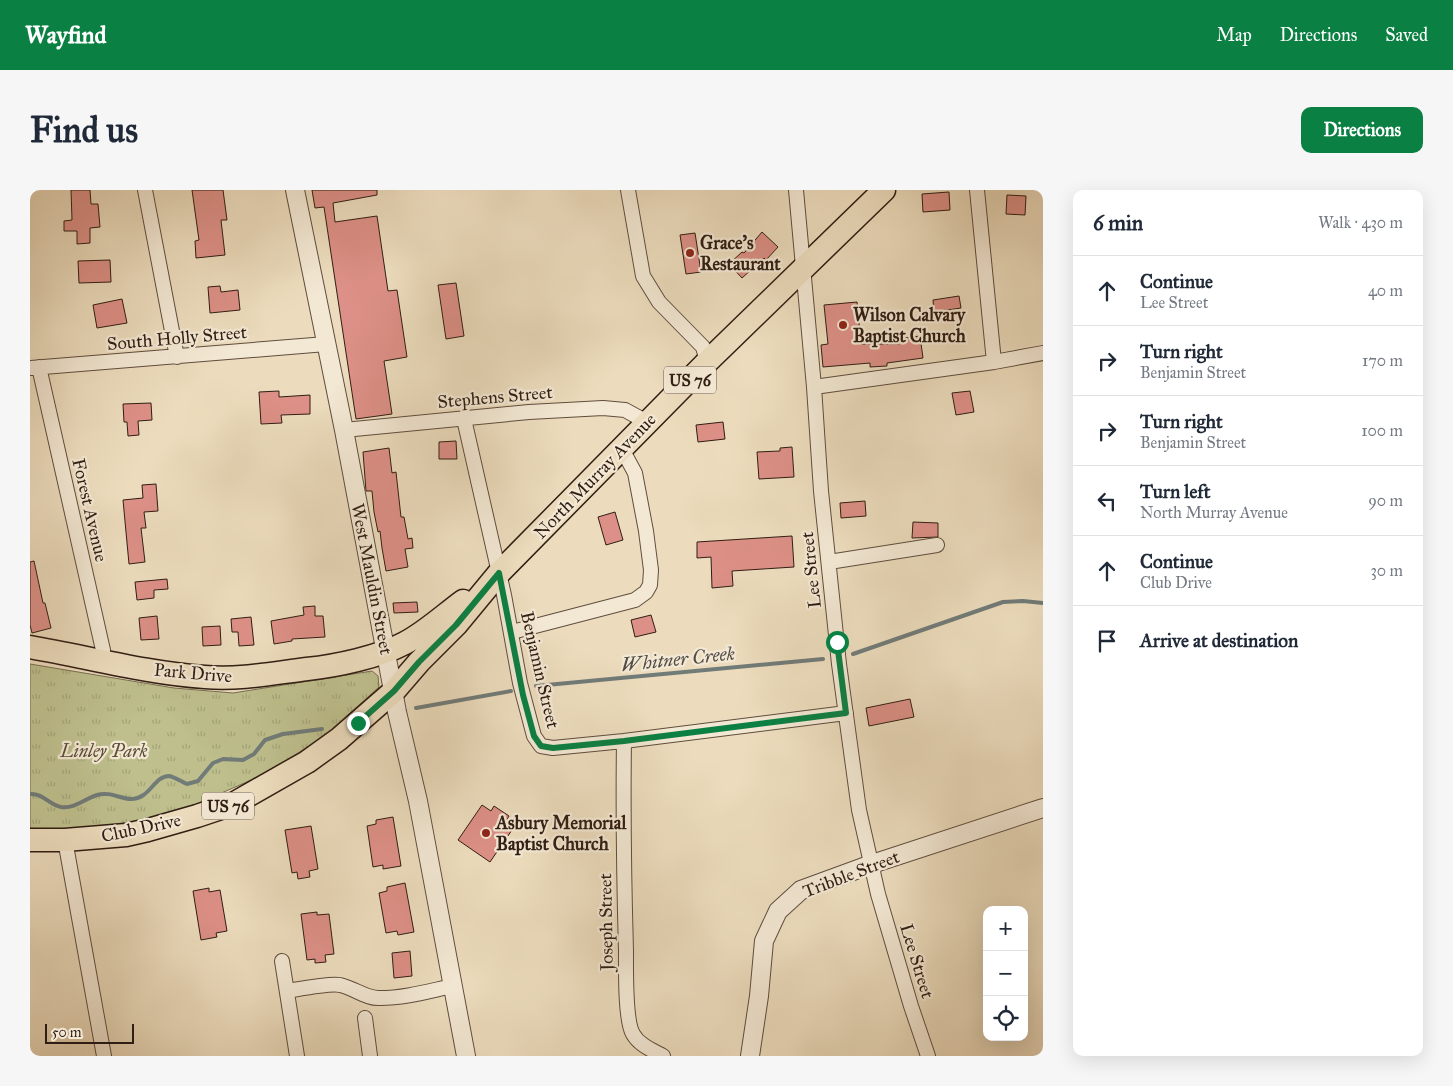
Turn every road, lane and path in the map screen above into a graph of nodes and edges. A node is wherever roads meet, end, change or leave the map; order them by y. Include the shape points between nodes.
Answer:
1 (145, 190) edge
2 (295, 190) edge
3 (628, 190) edge
4 (796, 190) edge
5 (884, 190) edge
6 (977, 190) edge
7 (803, 268) junction
8 (326, 344) junction
9 (1043, 353) edge
10 (177, 357) junction
11 (707, 362) junction
12 (994, 362) junction
13 (34, 368) edge
14 (814, 387) junction
15 (464, 419) junction
16 (647, 422) junction
17 (344, 430) junction
18 (622, 449) junction
19 (937, 545) dead end
20 (829, 562) junction
21 (499, 573) junction
22 (512, 632) junction
23 (30, 647) edge
24 (386, 652) junction
25 (102, 660) junction
26 (394, 691) junction
27 (846, 713) junction
28 (624, 741) junction
29 (1043, 808) edge
30 (30, 840) edge
31 (66, 840) junction
32 (872, 864) junction
33 (282, 961) dead end
34 (453, 986) junction
35 (287, 991) junction
36 (365, 1018) dead end
37 (104, 1056) edge
38 (297, 1056) edge
39 (370, 1056) edge
40 (466, 1056) edge
41 (663, 1056) edge
42 (750, 1056) edge
43 (928, 1056) edge

1 - 10 street
2 - 8 street, West Mauldin Street
3 - 11 street via 642,276 658,302 703,347
4 - 7 street, Lee Street
5 - 7 main road, North Murray Avenue / US 76
6 - 12 street
7 - 11 main road, North Murray Avenue / US 76
7 - 14 street, Lee Street
8 - 10 street, South Holly Street
8 - 17 street, West Mauldin Street
9 - 12 street
10 - 13 street, South Holly Street
11 - 16 main road, North Murray Avenue / US 76
12 - 14 street
13 - 25 street, Forest Avenue via 103,650
14 - 20 street, Lee Street
15 - 16 street, Stephens Street via 603,408 625,410
15 - 17 street, Stephens Street
15 - 21 street, Benjamin Street
16 - 18 main road, North Murray Avenue / US 76
17 - 24 street, West Mauldin Street
18 - 21 main road, North Murray Avenue / US 76
18 - 22 street via 635,473 646,531 651,570 646,592 635,600
19 - 20 street
20 - 27 street, Lee Street
21 - 22 street, Benjamin Street
21 - 24 main road, North Murray Avenue / US 76 via 422,634
21 - 26 main road, North Murray Avenue / US 76
22 - 28 street, Benjamin Street via 520,683 534,736 541,746 553,748
23 - 25 main road, Park Drive / US 76
24 - 25 main road, Park Drive / US 76 via 330,666 243,677 206,678
24 - 26 street, West Mauldin Street
26 - 31 main road, Club Drive / US 76 via 340,739 233,804 126,835
26 - 34 street, West Mauldin Street
27 - 28 street, Benjamin Street
27 - 32 street, Lee Street via 859,810
28 - 41 street, Joseph Street via 628,1016 638,1042
29 - 32 street, Tribble Street
30 - 31 main road, Club Drive / US 76
31 - 37 street
32 - 42 street, Tribble Street via 801,890 778,911 764,941
32 - 43 street, Lee Street via 881,904
33 - 35 street
34 - 35 street via 378,999 338,985
34 - 40 street, West Mauldin Street
35 - 38 street
36 - 39 street

